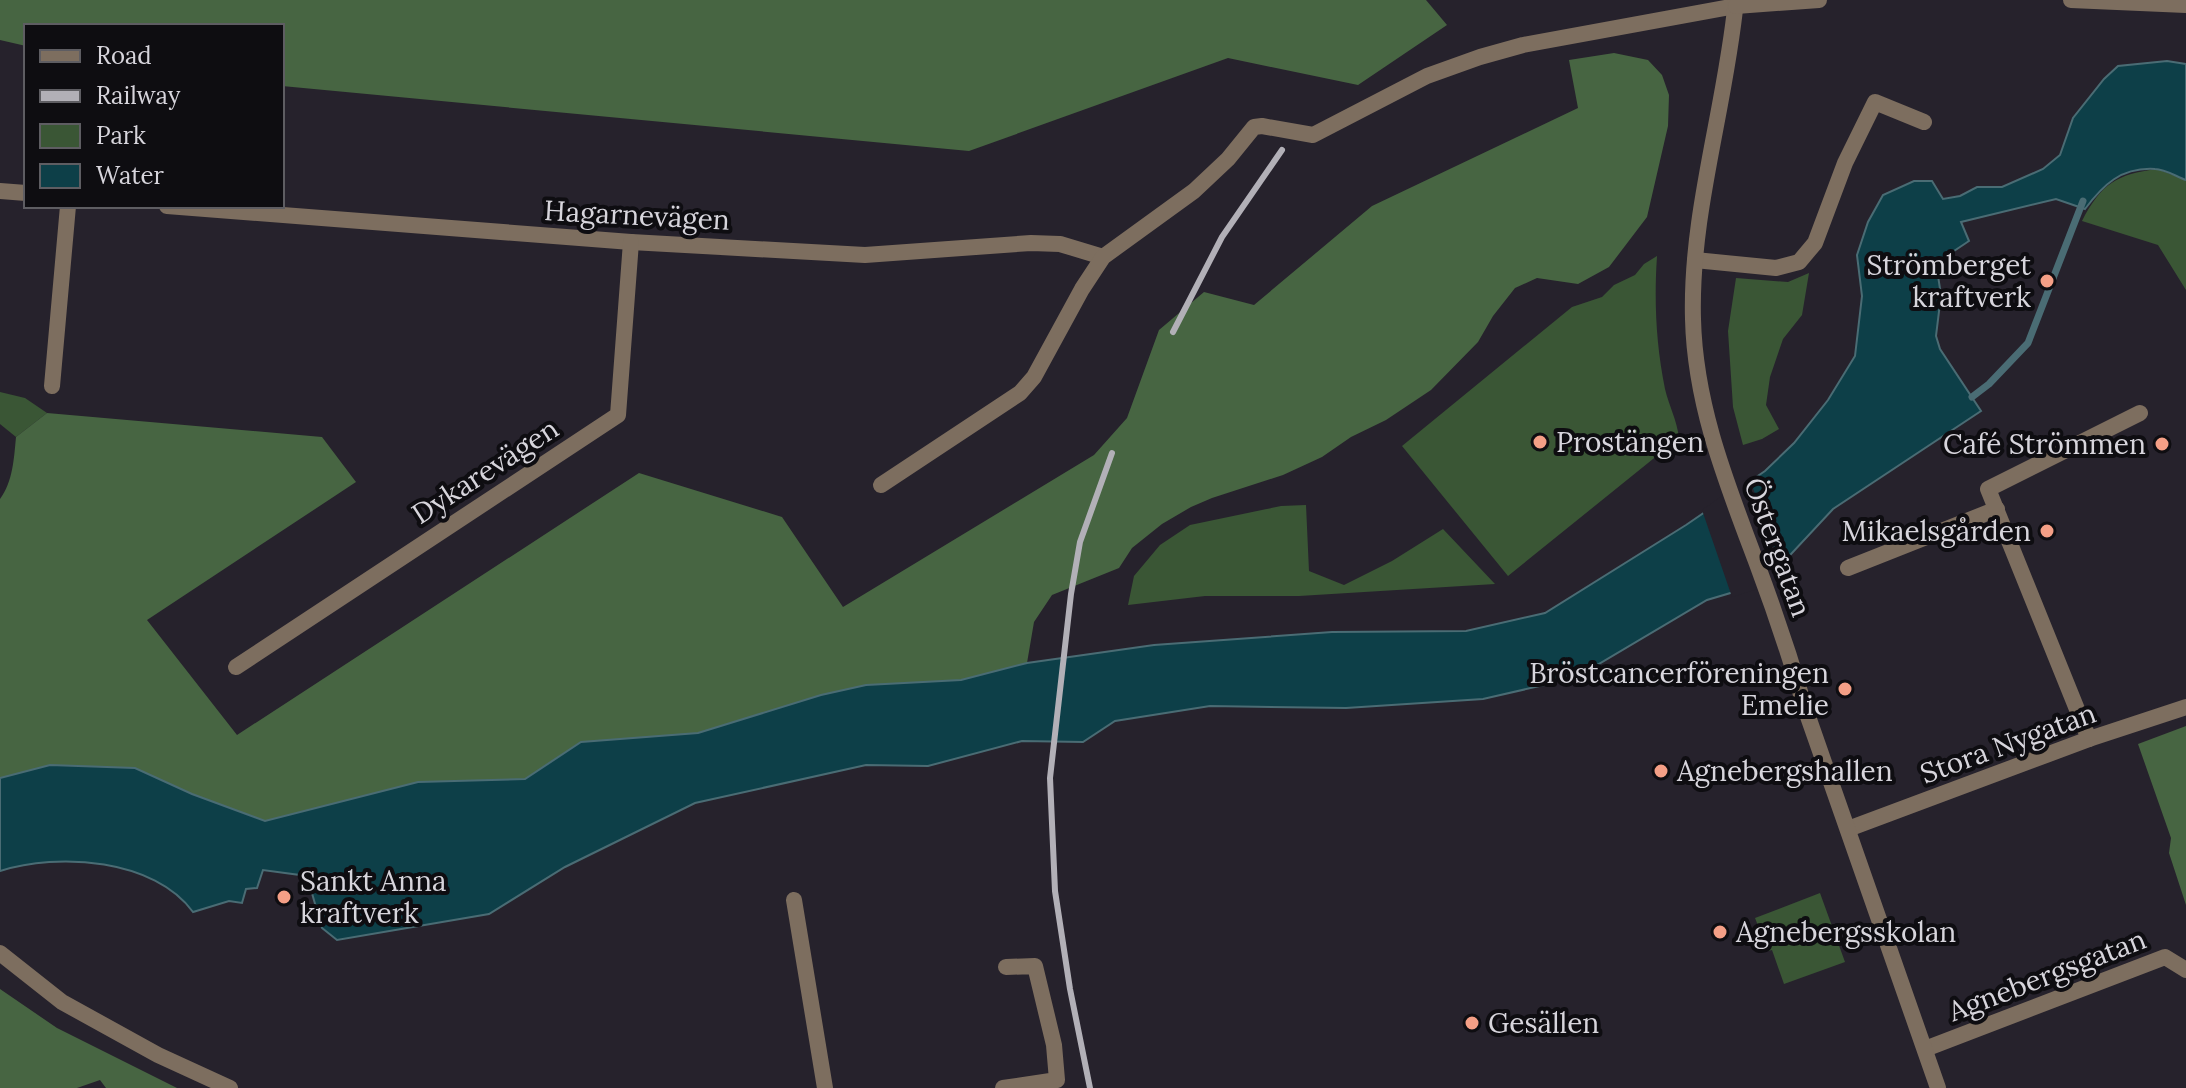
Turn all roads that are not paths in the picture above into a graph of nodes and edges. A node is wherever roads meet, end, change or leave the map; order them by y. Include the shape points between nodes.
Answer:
1 (1819, 0) edge
2 (2071, 0) edge
3 (1736, 3) edge
4 (2186, 5) edge
5 (1924, 122) dead end
6 (0, 191) edge
7 (24, 193) edge
8 (68, 208) edge
9 (193, 208) edge
10 (631, 242) junction
11 (1103, 257) junction
12 (1695, 260) junction
13 (52, 386) dead end
14 (2140, 413) dead end
15 (881, 485) dead end
16 (1997, 509) junction
17 (1848, 568) dead end
18 (236, 667) dead end
19 (2186, 707) edge
20 (2089, 739) junction
21 (1848, 829) junction
22 (794, 900) dead end
23 (0, 953) edge
24 (1006, 967) dead end
25 (2186, 970) edge
26 (1925, 1049) junction
27 (230, 1088) edge
28 (825, 1088) edge
29 (1003, 1088) edge
30 (1938, 1088) edge

1 - 3 street
2 - 4 street
3 - 11 street via 1480,57 1427,76 1313,135 1254,127 1194,191
3 - 12 street, Östergatan
5 - 12 street via 1875,102 1815,243 1799,262 1776,268
6 - 7 street
8 - 13 street
9 - 10 street, Hagarnevägen
10 - 11 street, Hagarnevägen via 865,255 1031,243 1060,244
10 - 18 street, Dykarevägen via 618,415
11 - 15 street via 1020,393
12 - 21 street, Östergatan via 1696,370 1716,455
14 - 16 street via 1988,489
16 - 17 street
16 - 20 street
19 - 20 street, Stora Nygatan
20 - 21 street, Stora Nygatan
21 - 26 street, Östergatan
22 - 28 street
23 - 27 street via 62,1002
24 - 29 street via 1035,966 1057,1080
25 - 26 street, Agnebergsgatan via 2165,957
26 - 30 street, Östergatan

